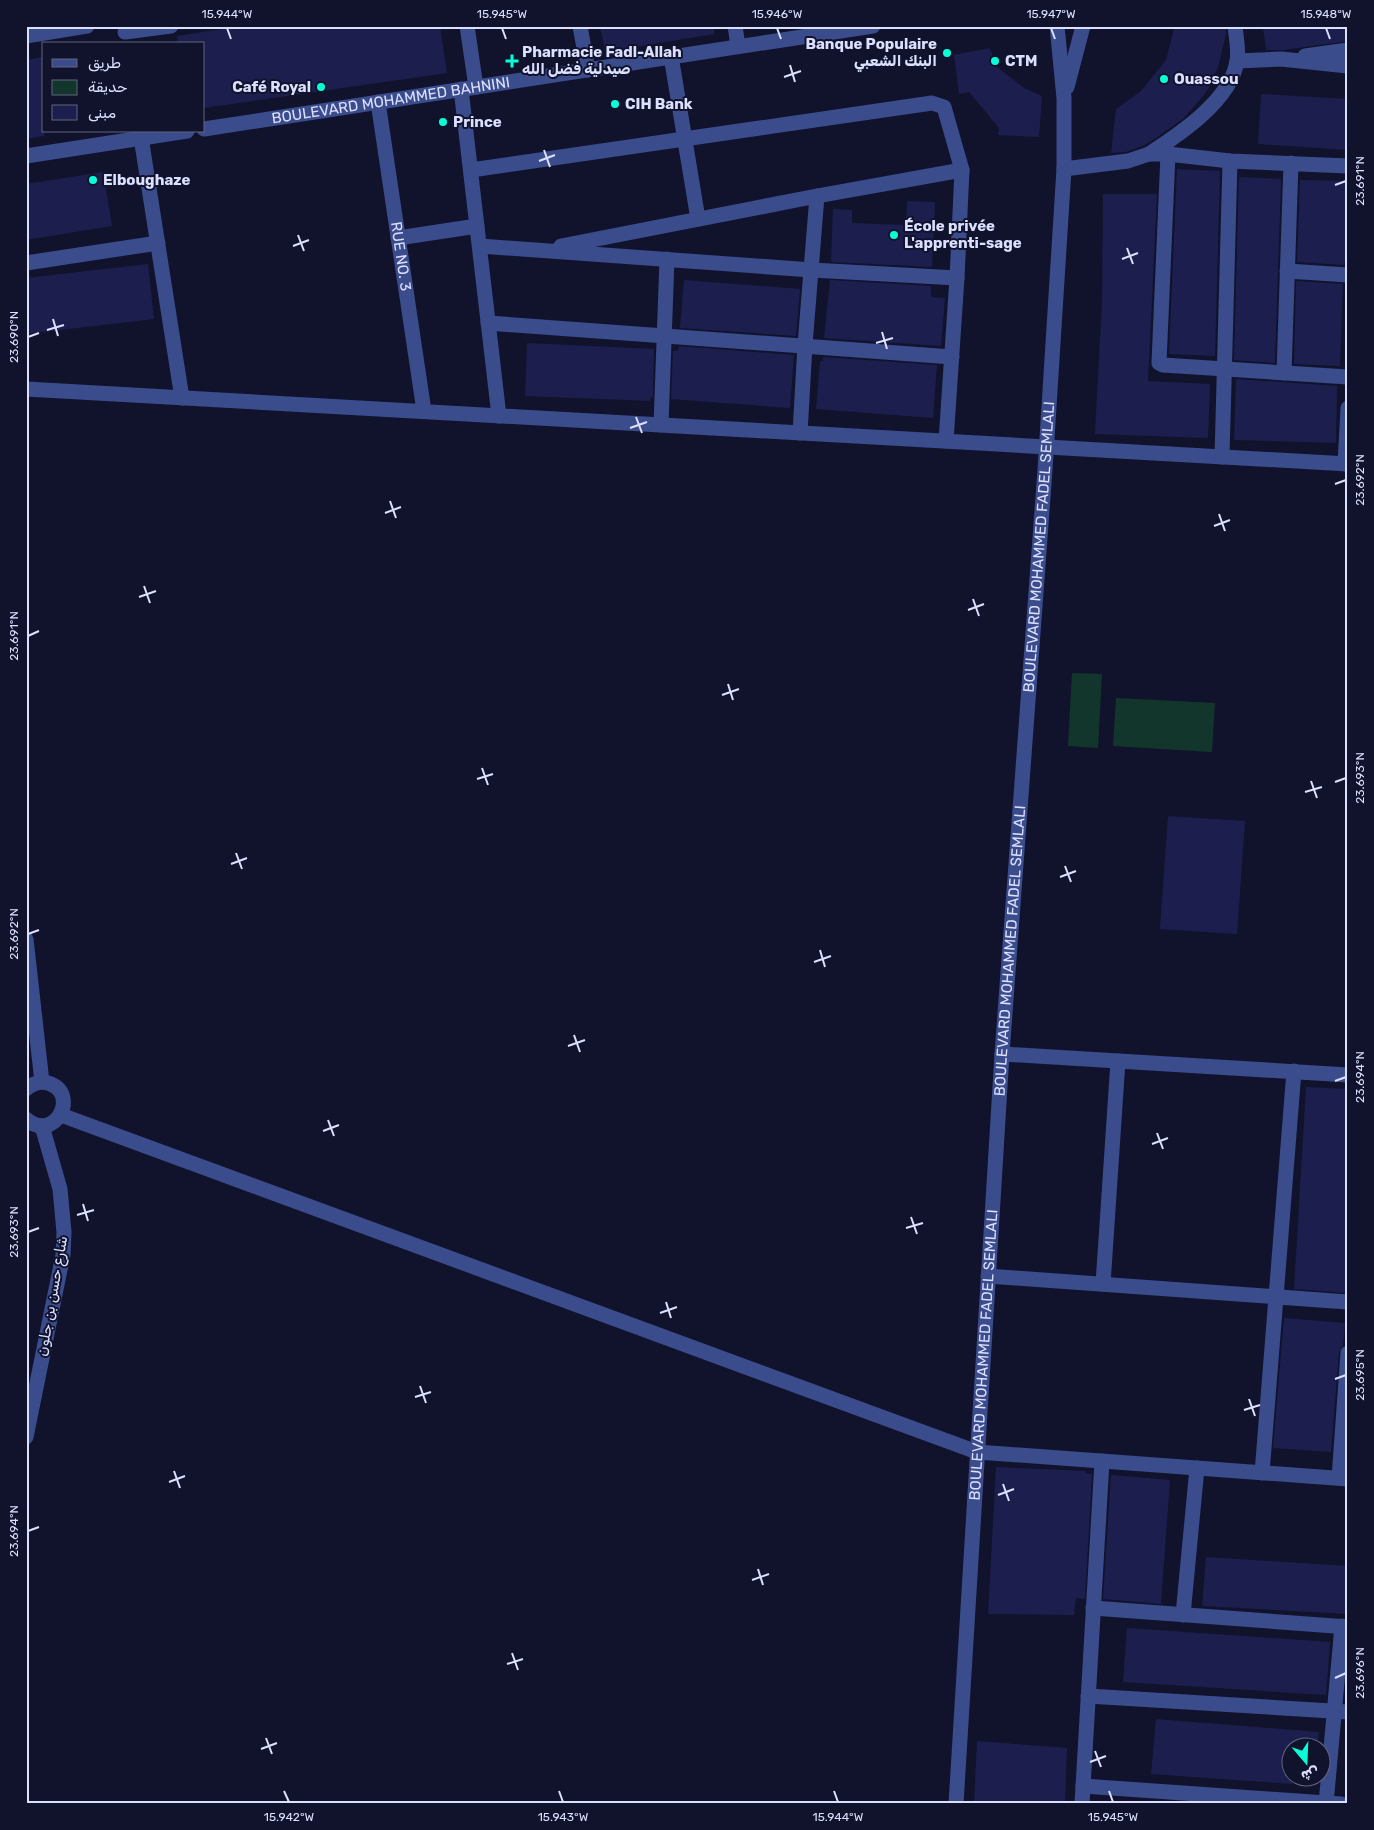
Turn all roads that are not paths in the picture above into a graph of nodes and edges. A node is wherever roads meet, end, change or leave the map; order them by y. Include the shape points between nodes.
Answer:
1 (87, 26) edge
2 (172, 26) edge
3 (467, 26) edge
4 (580, 26) edge
5 (734, 26) edge
6 (874, 26) edge
7 (1057, 26) edge
8 (1083, 26) edge
9 (1235, 26) edge
10 (839, 29) edge
11 (125, 34) edge
12 (26, 36) edge
13 (738, 46) junction
14 (1348, 50) edge
15 (671, 56) junction
16 (1281, 59) junction
17 (1237, 61) junction
18 (1348, 66) edge
19 (588, 70) junction
20 (469, 88) junction
21 (1064, 98) junction
22 (378, 102) junction
23 (205, 129) edge
24 (176, 132) edge
25 (141, 135) edge
26 (685, 139) junction
27 (1149, 154) junction
28 (1168, 154) junction
29 (26, 156) edge
30 (1230, 161) junction
31 (1291, 164) junction
32 (1348, 166) edge
33 (1064, 169) junction
34 (471, 170) junction
35 (962, 170) junction
36 (818, 196) junction
37 (698, 219) junction
38 (477, 226) junction
39 (398, 238) junction
40 (158, 243) junction
41 (480, 246) junction
42 (541, 250) junction
43 (667, 259) junction
44 (26, 263) edge
45 (812, 270) junction
46 (1287, 271) junction
47 (1348, 275) edge
48 (957, 278) junction
49 (488, 323) junction
50 (664, 336) junction
51 (805, 345) junction
52 (952, 357) junction
53 (1224, 369) junction
54 (1284, 373) junction
55 (1348, 377) edge
56 (26, 389) edge
57 (182, 398) junction
58 (1348, 408) edge
59 (424, 411) junction
60 (499, 416) junction
61 (661, 425) junction
62 (800, 433) junction
63 (946, 441) junction
64 (1046, 447) junction
65 (1222, 457) junction
66 (1346, 464) edge
67 (26, 940) edge
68 (1002, 1054) junction
69 (1118, 1061) junction
70 (1294, 1072) junction
71 (1348, 1075) edge
72 (42, 1082) junction
73 (26, 1089) edge
74 (61, 1115) junction
75 (26, 1119) edge
76 (42, 1126) junction
77 (988, 1276) junction
78 (1103, 1284) junction
79 (1276, 1297) junction
80 (1348, 1302) edge
81 (1348, 1354) edge
82 (1347, 1383) edge
83 (26, 1437) edge
84 (977, 1452) junction
85 (1102, 1461) junction
86 (1197, 1468) junction
87 (1262, 1473) junction
88 (1344, 1479) edge
89 (1093, 1608) junction
90 (1183, 1615) junction
91 (1345, 1626) edge
92 (1088, 1696) junction
93 (1341, 1712) edge
94 (1083, 1786) junction
95 (1326, 1803) edge
96 (956, 1804) edge
97 (1082, 1804) edge
98 (1341, 1804) edge

1 - 12 street
2 - 11 street
3 - 20 street
4 - 19 street
5 - 13 street
6 - 10 street, BOULEVARD MOHAMMED BAHNINI
7 - 21 street, BOULEVARD MOHAMMED FADEL SEMLALI
8 - 21 street, BOULEVARD MOHAMMED FADEL SEMLALI
9 - 17 street
10 - 13 street, BOULEVARD MOHAMMED BAHNINI
13 - 15 street, BOULEVARD MOHAMMED BAHNINI
14 - 16 street
15 - 19 street, BOULEVARD MOHAMMED BAHNINI
15 - 26 street
16 - 17 street
16 - 18 street
17 - 27 street via 1229,82 1198,120
19 - 20 street, BOULEVARD MOHAMMED BAHNINI
20 - 22 street, BOULEVARD MOHAMMED BAHNINI
20 - 34 street
21 - 33 street, BOULEVARD MOHAMMED FADEL SEMLALI
22 - 23 street, BOULEVARD MOHAMMED BAHNINI
22 - 39 street, RUE NO. 3
24 - 25 street
25 - 29 street
25 - 40 street
26 - 34 street
26 - 35 street via 932,103 944,108
26 - 37 street
27 - 28 street
27 - 33 street via 1128,161
28 - 30 street
28 - 53 street via 1159,363
30 - 31 street
30 - 53 street
31 - 32 street
31 - 46 street
33 - 64 street, BOULEVARD MOHAMMED FADEL SEMLALI
34 - 38 street
35 - 36 street
35 - 48 street
36 - 37 street
36 - 45 street
37 - 42 street
38 - 39 street
38 - 41 street
39 - 59 street, RUE NO. 3
40 - 44 street
40 - 57 street
41 - 42 street
41 - 49 street
42 - 43 street
43 - 45 street
43 - 50 street
45 - 48 street
45 - 51 street
46 - 47 street
46 - 54 street
48 - 52 street
49 - 50 street
49 - 60 street
50 - 51 street
50 - 61 street
51 - 52 street
51 - 62 street
52 - 63 street
53 - 54 street
53 - 65 street
54 - 55 street
56 - 57 street
57 - 59 street
58 - 66 street
59 - 60 street
60 - 61 street
61 - 62 street
62 - 63 street
63 - 64 street
64 - 65 street
64 - 68 street, BOULEVARD MOHAMMED FADEL SEMLALI
65 - 66 street
67 - 72 street
68 - 69 street
68 - 77 street, BOULEVARD MOHAMMED FADEL SEMLALI
69 - 70 street
69 - 78 street
70 - 71 street
70 - 79 street
72 - 73 street
72 - 74 street via 56,1087 61,1093 64,1108
74 - 76 street
74 - 84 street
75 - 76 street
76 - 83 street, شارع حسن بن جلون via 60,1189 64,1232
77 - 78 street
77 - 84 street, BOULEVARD MOHAMMED FADEL SEMLALI
78 - 79 street
79 - 80 street
79 - 87 street
81 - 82 street
82 - 88 street
84 - 85 street
84 - 96 street, BOULEVARD MOHAMMED FADEL SEMLALI
85 - 86 street
85 - 89 street
86 - 87 street
86 - 90 street
87 - 88 street
89 - 90 street
89 - 92 street
90 - 91 street
91 - 93 street
92 - 93 street
92 - 94 street
93 - 95 street
94 - 95 street
94 - 97 street
95 - 98 street

